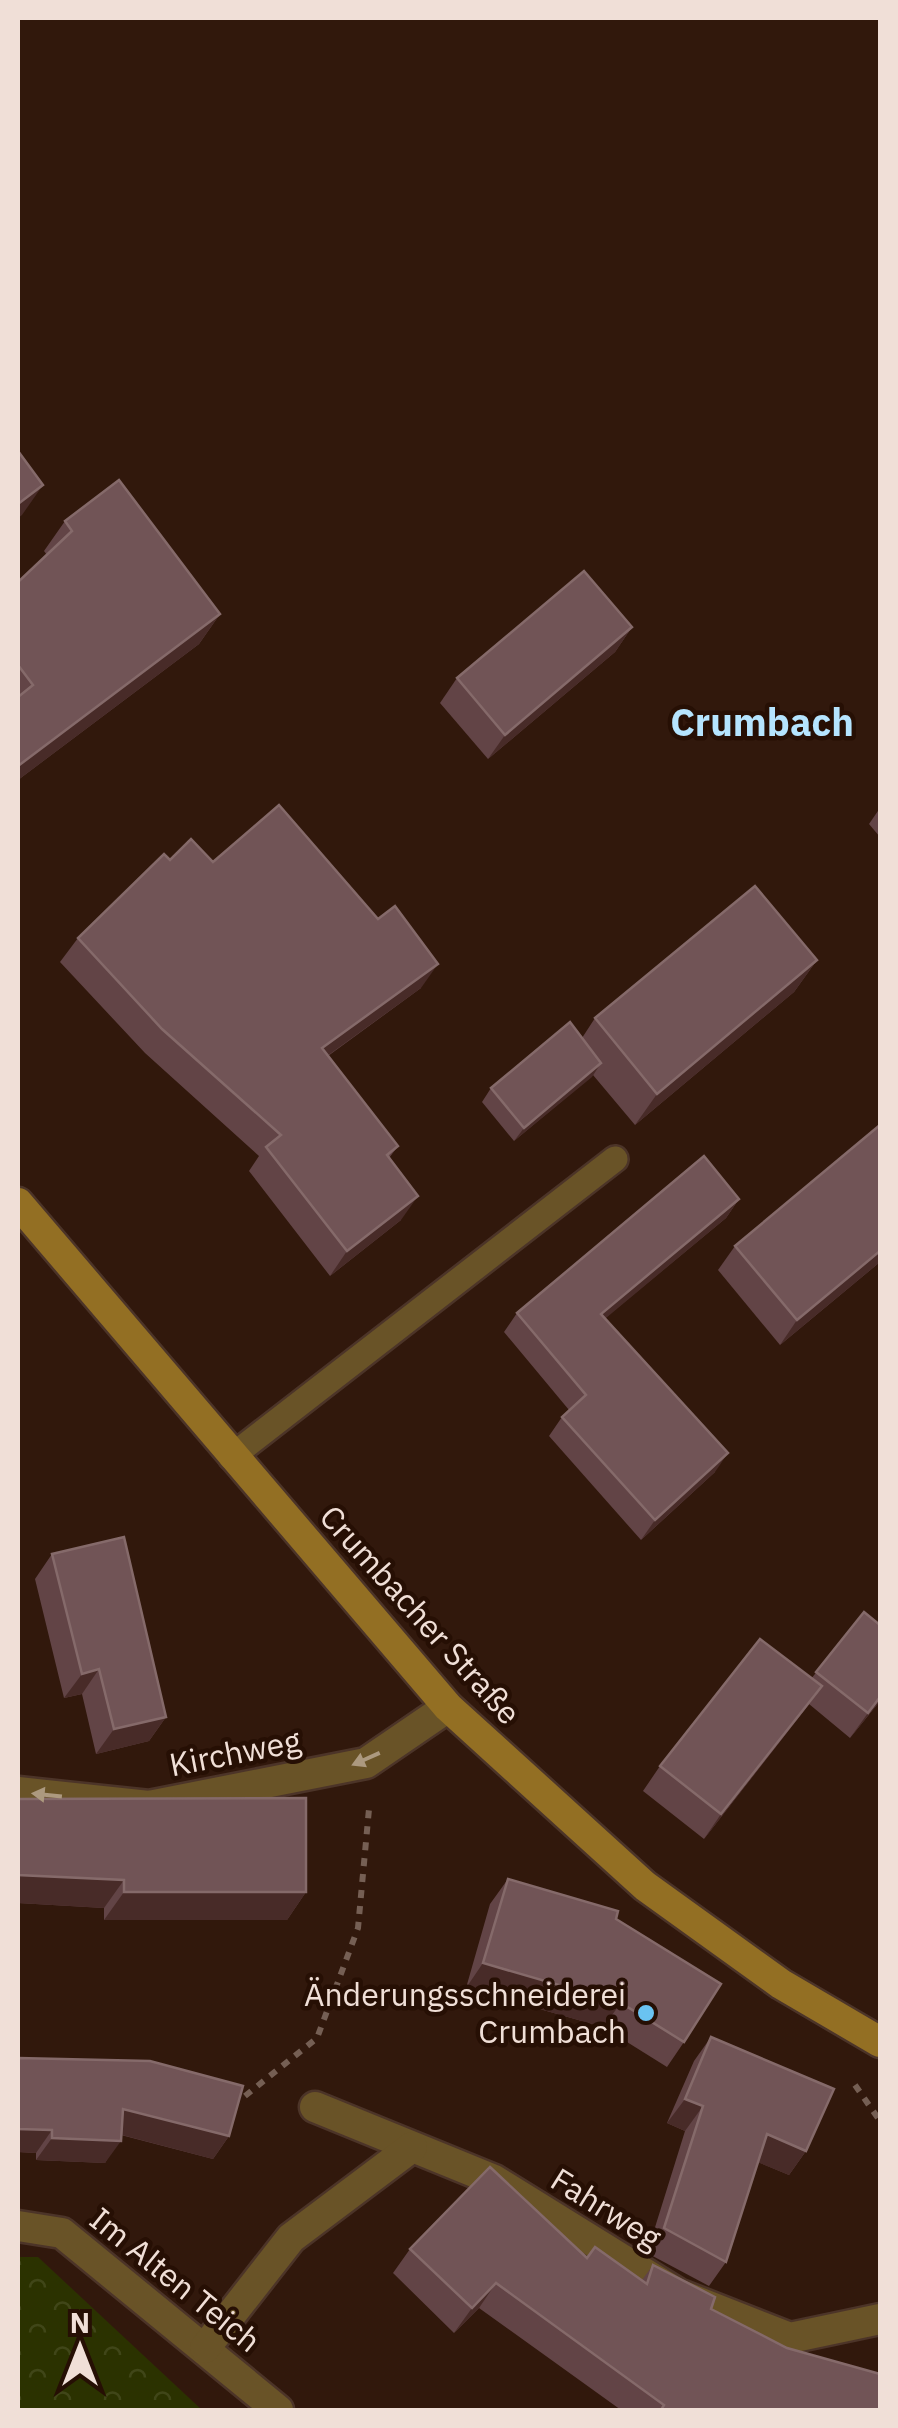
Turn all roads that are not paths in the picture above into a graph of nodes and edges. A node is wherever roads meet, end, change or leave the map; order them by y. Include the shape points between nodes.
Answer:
1 (615, 1160) dead end
2 (18, 1203) edge
3 (231, 1456) junction
4 (448, 1707) junction
5 (18, 1792) edge
6 (880, 2042) edge
7 (316, 2107) road end
8 (412, 2148) junction
9 (18, 2226) edge
10 (880, 2320) edge
11 (204, 2348) junction
12 (278, 2410) edge

1 - 3 lane
2 - 3 main road, Crumbacher Straße
3 - 4 main road, Crumbacher Straße
4 -> 5 street, Kirchweg via 366,1763 149,1806
4 - 6 main road, Crumbacher Straße via 646,1886 781,1984
7 - 8 street, Fahrweg
8 - 10 street, Fahrweg via 494,2180 678,2294 790,2338
8 - 11 street via 292,2238
9 - 11 street, Im Alten Teich via 62,2233
11 - 12 street, Im Alten Teich

